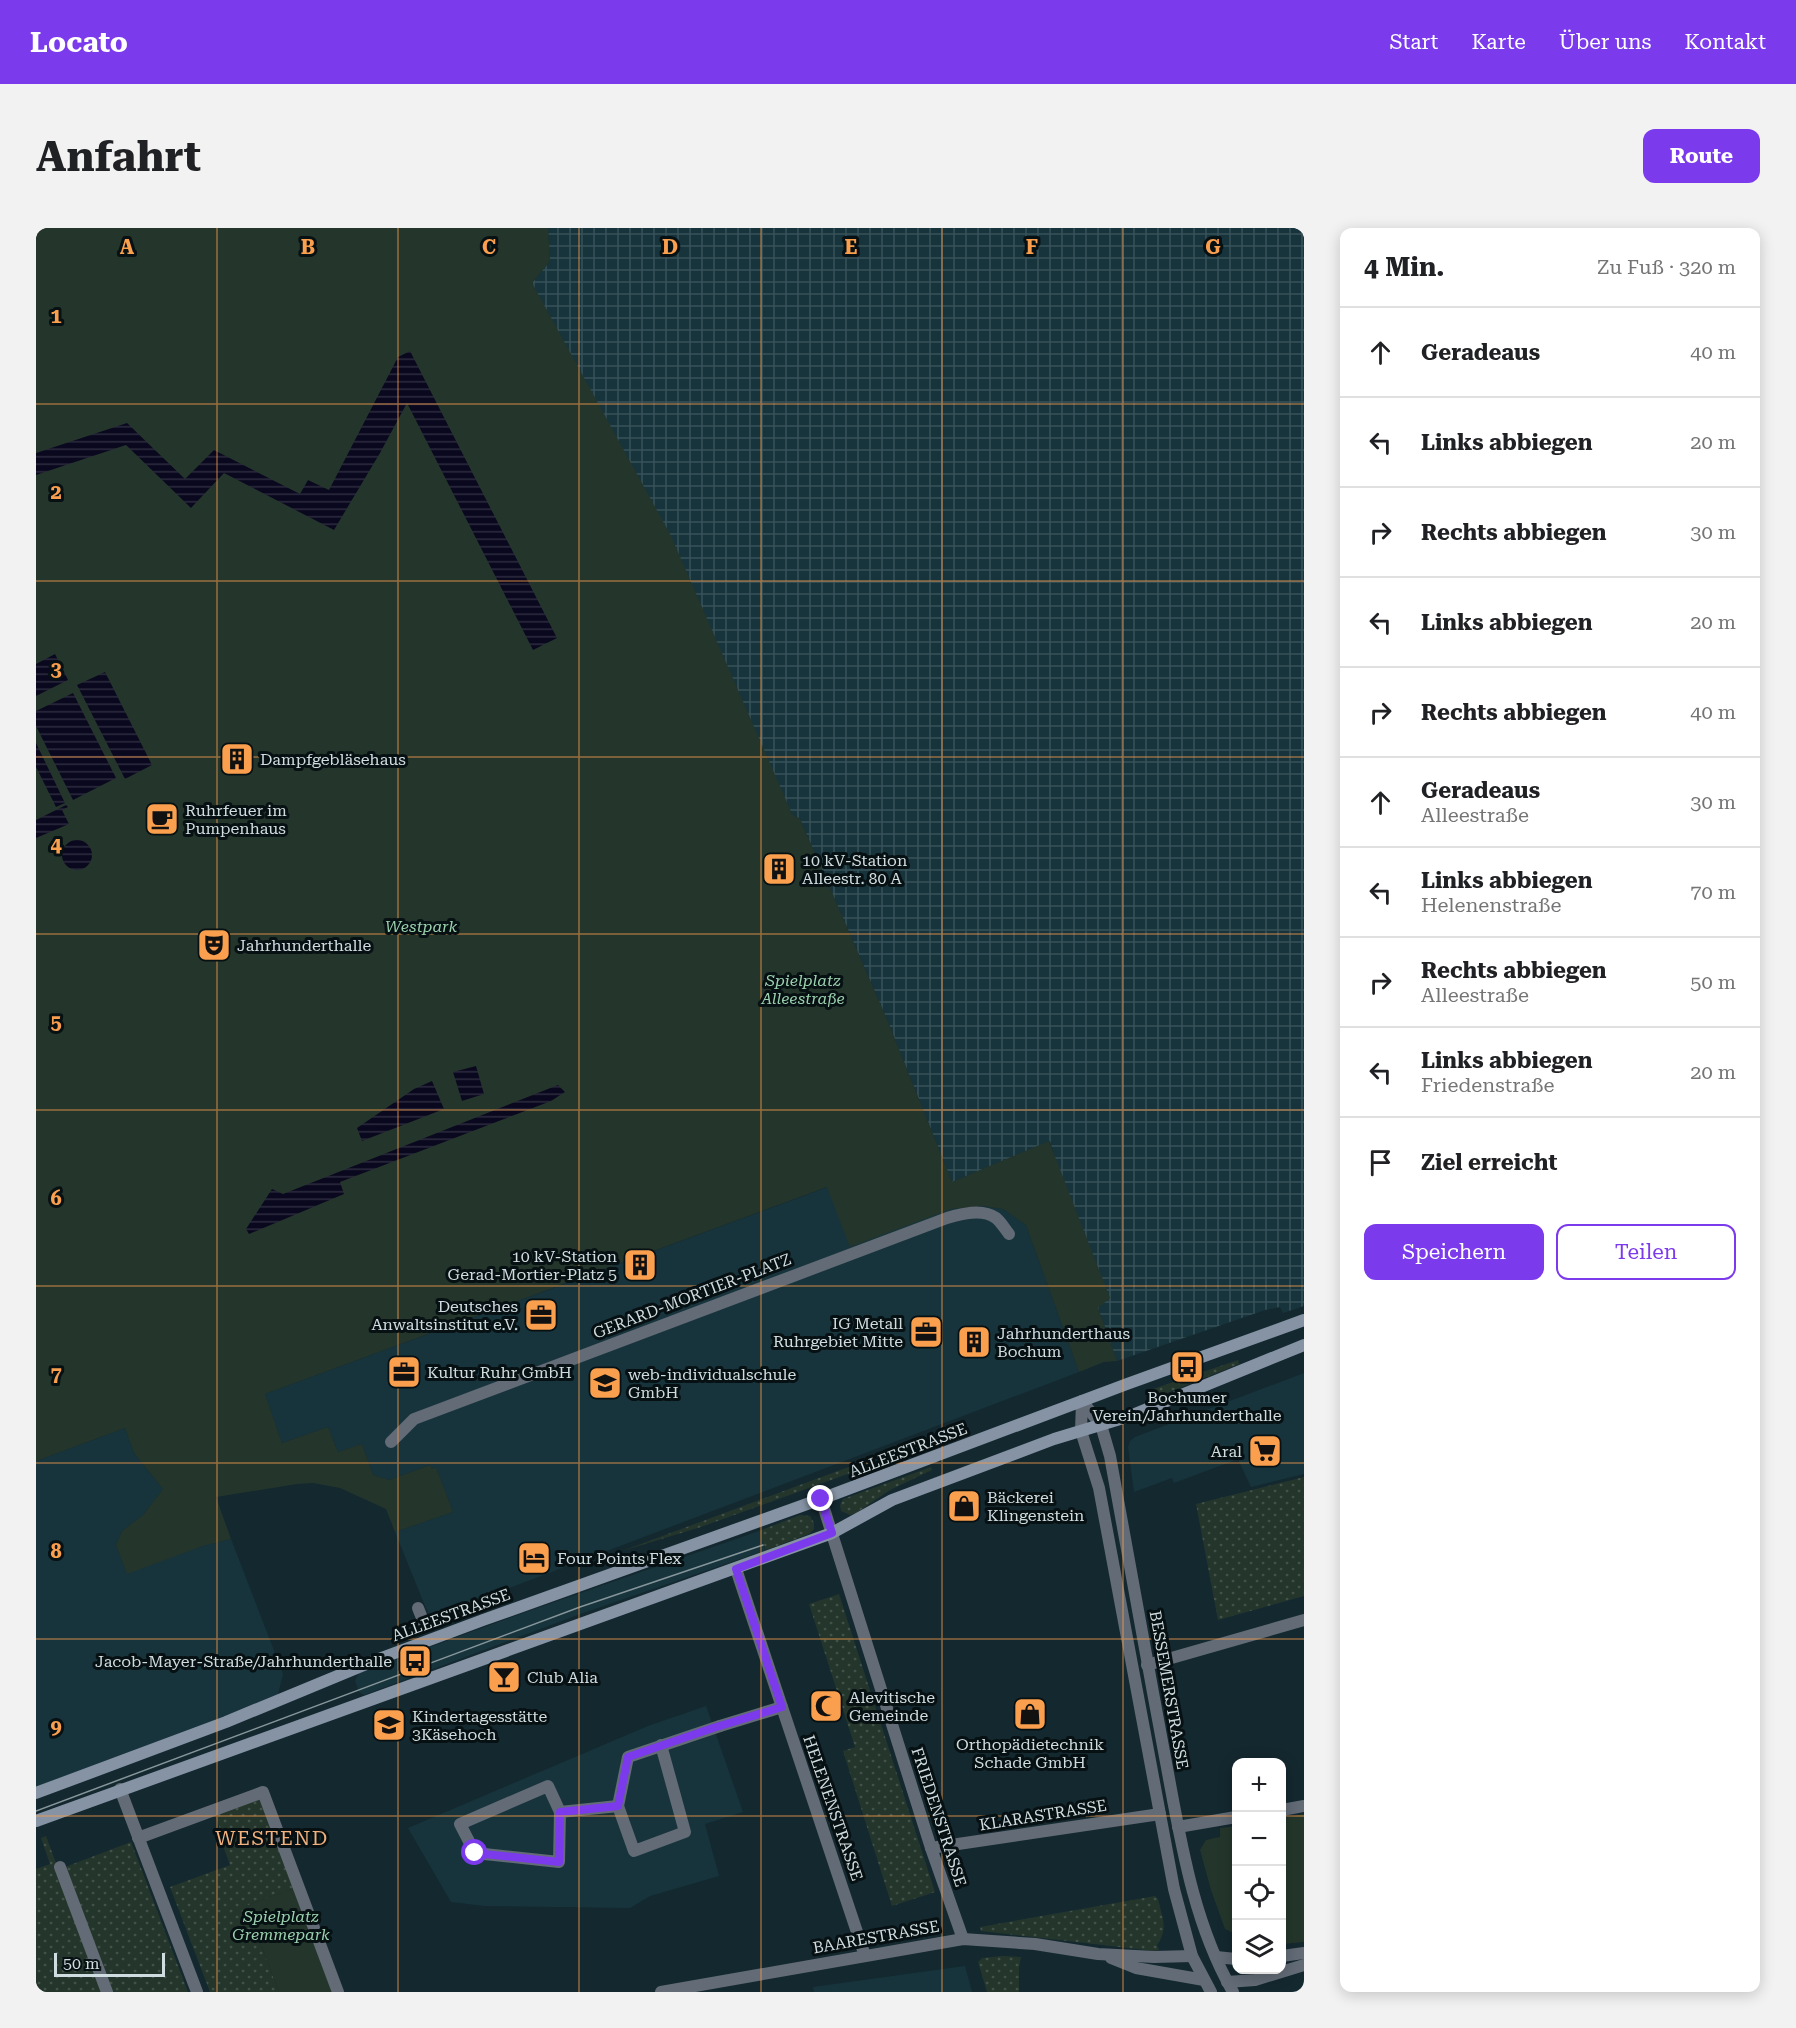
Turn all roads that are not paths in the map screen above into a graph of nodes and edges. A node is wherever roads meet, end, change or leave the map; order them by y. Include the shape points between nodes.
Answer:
1 (1008, 1234) dead end
2 (1304, 1320) edge
3 (1304, 1345) edge
4 (1082, 1401) junction
5 (1101, 1425) junction
6 (1081, 1431) junction
7 (392, 1442) dead end
8 (821, 1499) junction
9 (832, 1533) junction
10 (736, 1569) junction
11 (418, 1608) dead end
12 (1304, 1620) edge
13 (424, 1623) dead end
14 (1147, 1665) junction
15 (782, 1707) junction
16 (661, 1745) junction
17 (120, 1789) junction
18 (36, 1792) edge
19 (618, 1806) junction
20 (1304, 1806) edge
21 (1286, 1809) edge
22 (560, 1812) junction
23 (1160, 1814) junction
24 (1232, 1818) edge
25 (36, 1821) edge
26 (1178, 1827) junction
27 (138, 1838) junction
28 (931, 1848) junction
29 (60, 1867) dead end
30 (963, 1939) junction
31 (1304, 1953) edge
32 (1098, 1954) junction
33 (1286, 1955) edge
34 (865, 1956) junction
35 (1192, 1956) junction
36 (1216, 1957) junction
37 (1232, 1959) edge
38 (1304, 1965) edge
39 (1204, 1980) junction
40 (1230, 1987) edge
41 (677, 1991) edge
42 (107, 1992) edge
43 (196, 1992) edge
44 (338, 1992) edge
45 (661, 1992) edge
46 (1211, 1992) edge

1 - 7 street, GERARD-MORTIER-PLATZ via 996,1218 986,1214 947,1218 414,1419
2 - 4 main road, ALLEESTRASSE
3 - 5 main road
4 - 5 street
4 - 6 street
4 - 8 main road, ALLEESTRASSE
5 - 6 main road
5 - 14 street, BESSEMERSTRASSE via 1110,1456
6 - 9 main road via 892,1500
6 - 23 street, BESSEMERSTRASSE via 1099,1488
8 - 9 street, FRIEDENSTRASSE
8 - 18 main road, ALLEESTRASSE via 370,1662 226,1722
9 - 10 main road
9 - 28 street, FRIEDENSTRASSE
10 - 15 street, HELENENSTRASSE
10 - 17 main road
11 - 13 street
12 - 14 street
14 - 26 street, BESSEMERSTRASSE
15 - 16 street
15 - 34 street, HELENENSTRASSE
16 - 19 street via 628,1757
16 - 19 street via 685,1832 634,1851
17 - 25 main road
17 - 27 street
19 - 22 street
20 - 21 street
22 - 22 street via 548,1785 460,1824 475,1853 559,1862
23 - 28 street, KLARASTRASSE
23 - 35 street, BESSEMERSTRASSE
24 - 26 street
26 - 36 street, BESSEMERSTRASSE via 1195,1899
27 - 43 street
27 - 44 street via 263,1792
28 - 30 street, FRIEDENSTRASSE
29 - 42 street
30 - 32 street, BAARESTRASSE
30 - 34 street, BAARESTRASSE
31 - 33 street
32 - 35 street, BAARESTRASSE
32 - 39 street, BAARESTRASSE via 1136,1968
34 - 41 street, BAARESTRASSE
35 - 36 street
35 - 39 street, BESSEMERSTRASSE
36 - 37 street
36 - 40 street, BESSEMERSTRASSE
38 - 40 street
39 - 40 street
39 - 46 street, BESSEMERSTRASSE
41 - 45 street, BAARESTRASSE

